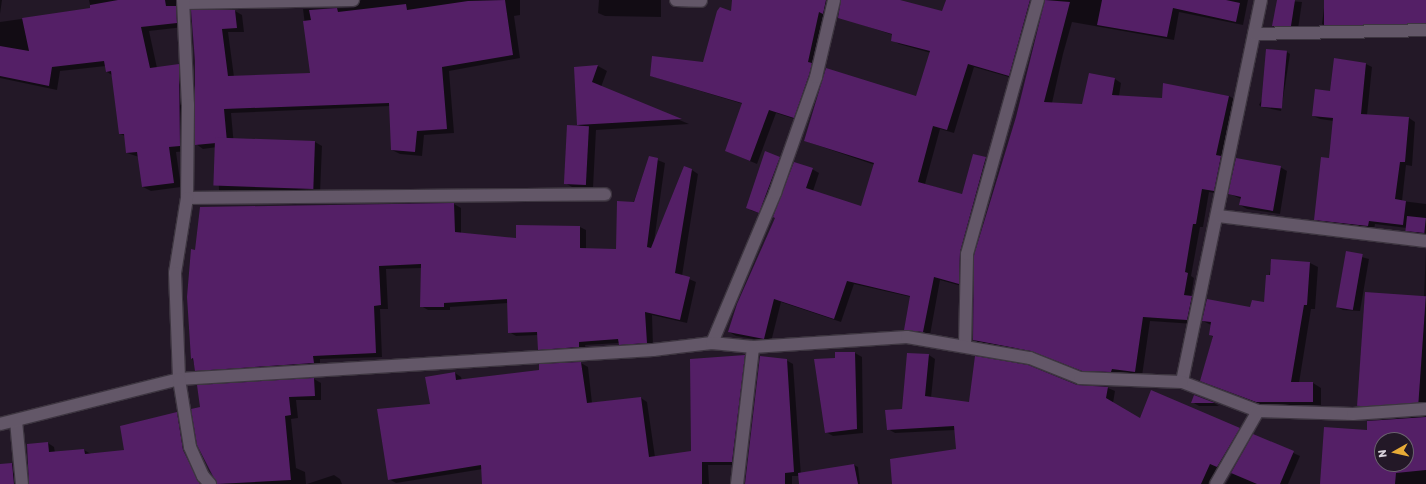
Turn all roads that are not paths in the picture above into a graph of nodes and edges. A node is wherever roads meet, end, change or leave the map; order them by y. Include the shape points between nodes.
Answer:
1 (353, 0) edge
2 (676, 0) edge
3 (834, 0) edge
4 (1038, 0) edge
5 (1261, 0) edge
6 (701, 1) dead end
7 (183, 2) edge
8 (1426, 30) edge
9 (1254, 34) junction
10 (605, 194) dead end
11 (187, 198) junction
12 (1218, 216) junction
13 (1426, 241) edge
14 (712, 343) junction
15 (965, 345) junction
16 (752, 347) junction
17 (179, 379) junction
18 (1182, 382) junction
19 (1426, 409) edge
20 (1258, 411) junction
21 (16, 422) junction
22 (0, 424) edge
23 (22, 484) edge
24 (210, 484) edge
25 (738, 484) edge
26 (1216, 484) edge

1 - 7 street
2 - 6 street
3 - 14 street via 816,77 775,193
4 - 15 street via 967,254
5 - 9 street
7 - 11 street via 188,104
8 - 9 street
9 - 12 street
10 - 11 street
11 - 17 street via 175,273
12 - 13 street
12 - 18 street
14 - 16 street
14 - 17 street via 653,350
15 - 16 street via 907,337
15 - 18 street via 1030,358 1080,378
16 - 25 street
17 - 21 street
17 - 24 street via 190,447 203,476
18 - 20 street
19 - 20 street via 1353,414
20 - 26 street
21 - 22 street
21 - 23 street

